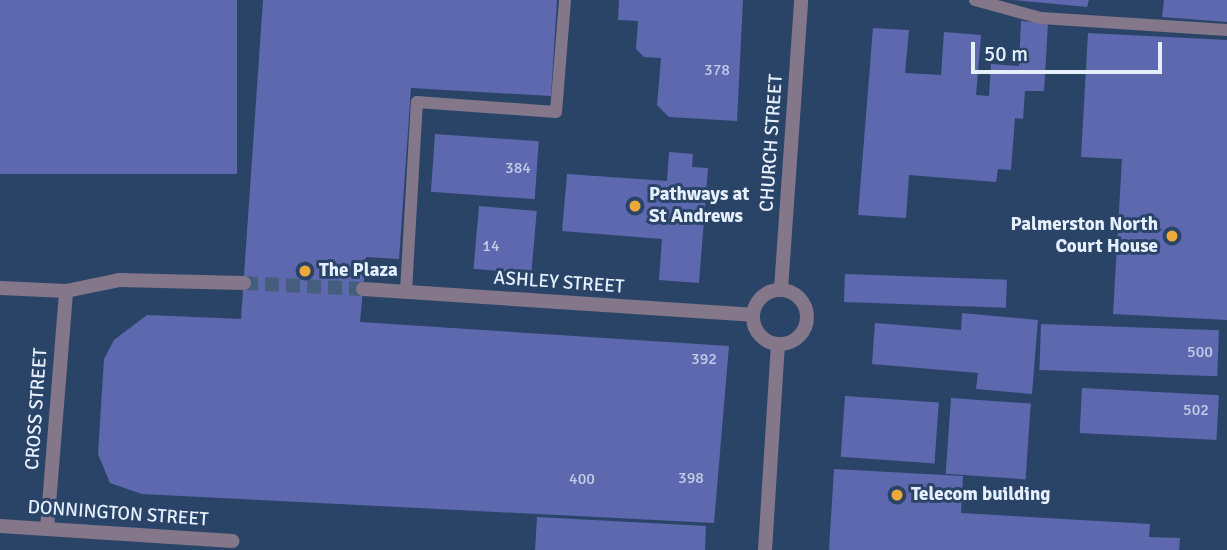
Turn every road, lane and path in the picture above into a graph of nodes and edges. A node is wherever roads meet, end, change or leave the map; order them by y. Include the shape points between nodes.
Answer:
1 (565, 0) edge
2 (801, 0) edge
3 (975, 0) edge
4 (1227, 30) edge
5 (244, 283) tunnel mouth
6 (0, 288) edge
7 (363, 289) tunnel mouth
8 (781, 289) junction
9 (66, 291) junction
10 (405, 291) junction
11 (752, 315) junction
12 (778, 344) junction
13 (0, 526) edge
14 (47, 529) junction
15 (233, 541) dead end
16 (765, 550) edge

1 - 10 lane via 556,112 417,102
2 - 8 street, CHURCH STREET
3 - 4 lane via 1041,18
5 - 9 street via 119,280
6 - 9 street
7 - 10 street, ASHLEY STREET
8 - 11 street via 758,299
8 - 12 street via 797,296 807,318 794,340
9 - 14 street, CROSS STREET
10 - 11 street, ASHLEY STREET
11 - 12 street via 759,335
12 - 16 street
13 - 14 street, DONNINGTON STREET
14 - 15 street, DONNINGTON STREET

